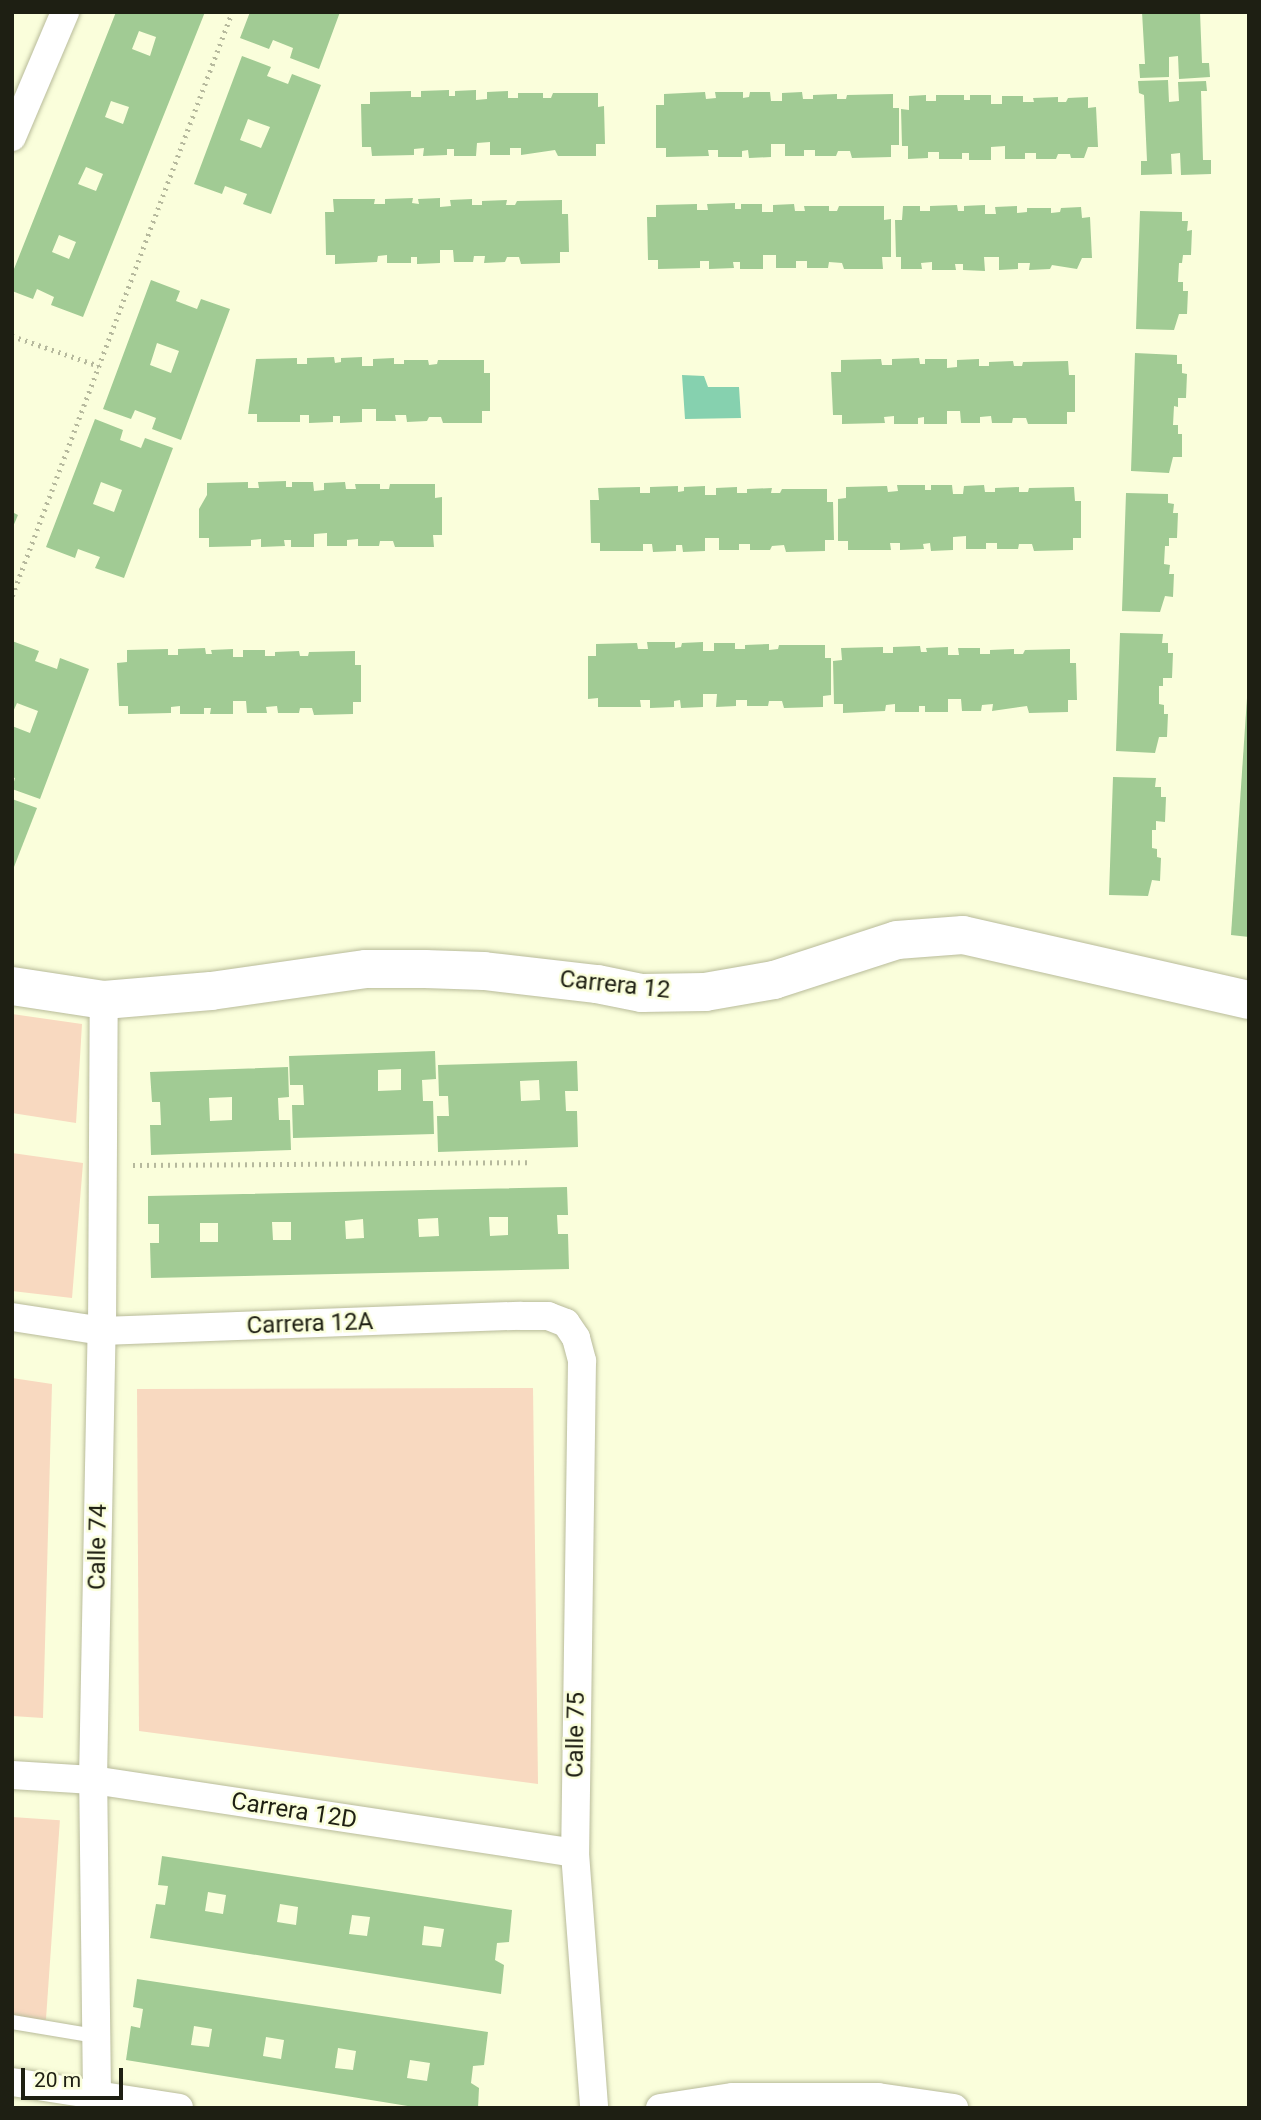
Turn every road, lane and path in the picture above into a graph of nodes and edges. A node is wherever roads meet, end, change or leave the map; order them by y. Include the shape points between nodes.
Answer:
1 (65, 12) edge
2 (232, 12) edge
3 (12, 137) edge
4 (12, 336) edge
5 (99, 366) junction
6 (12, 596) edge
7 (12, 986) edge
8 (104, 1000) junction
9 (1249, 1000) edge
10 (528, 1162) dead end
11 (102, 1166) junction
12 (12, 1317) edge
13 (102, 1331) junction
14 (582, 1361) joint
15 (12, 1775) edge
16 (93, 1780) junction
17 (575, 1853) junction
18 (12, 2022) edge
19 (96, 2036) junction
20 (12, 2082) edge
21 (97, 2095) junction
22 (179, 2108) edge
23 (594, 2108) edge
24 (660, 2108) edge
25 (954, 2108) edge

1 - 3 street
2 - 5 path
4 - 5 path
5 - 6 path
7 - 8 main road, Carrera 12
8 - 9 main road, Carrera 12 via 211,991 366,969 484,971 642,993 705,992 774,980 897,940 964,935
8 - 11 street, Calle 74
10 - 11 path
11 - 13 street, Calle 74
12 - 13 street, Carrera 12A
13 - 14 street, Carrera 12A via 548,1317 566,1323
13 - 16 street, Calle 74
14 - 17 street, Calle 75
15 - 16 street, Carrera 12D
16 - 17 street, Carrera 12D
16 - 19 street, Calle 74
17 - 23 street, Calle 75
18 - 19 lane
19 - 21 street, Calle 74
20 - 21 street
21 - 22 street
24 - 25 street via 733,2097 878,2097

